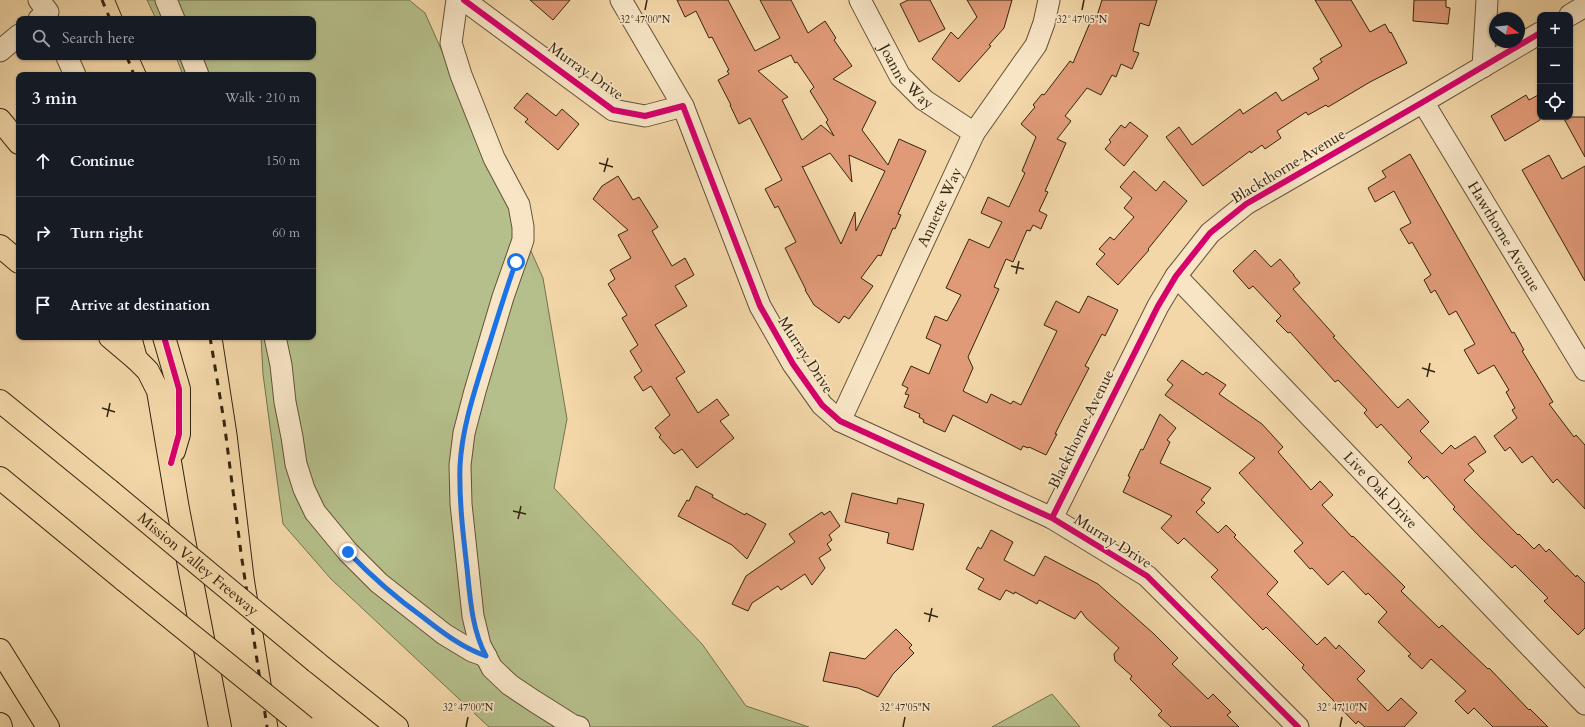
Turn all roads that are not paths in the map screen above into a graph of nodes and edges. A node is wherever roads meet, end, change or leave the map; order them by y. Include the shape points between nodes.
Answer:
1 (166, 0) edge
2 (457, 0) edge
3 (464, 0) edge
4 (621, 0) edge
5 (860, 0) edge
6 (1049, 0) edge
7 (1487, 0) edge
8 (1585, 6) edge
9 (1573, 13) edge
10 (173, 16) edge
11 (1537, 35) edge
12 (16, 38) edge
13 (0, 51) edge
14 (68, 60) edge
15 (191, 60) edge
16 (1483, 67) junction
17 (74, 72) edge
18 (197, 72) edge
19 (1423, 102) junction
20 (683, 106) junction
21 (0, 120) edge
22 (974, 133) junction
23 (16, 139) edge
24 (0, 246) edge
25 (16, 259) edge
26 (1176, 276) junction
27 (114, 340) edge
28 (131, 340) edge
29 (165, 340) edge
30 (276, 340) edge
31 (136, 359) junction
32 (1585, 370) edge
33 (0, 401) edge
34 (840, 421) junction
35 (171, 463) junction
36 (0, 478) edge
37 (1052, 518) junction
38 (0, 650) edge
39 (486, 656) junction
40 (1585, 704) edge
41 (48, 727) edge
42 (220, 727) edge
43 (305, 727) edge
44 (397, 727) edge
45 (579, 727) edge
46 (1298, 727) edge

1 - 10 street
2 - 39 street via 451,43 494,158 519,205 523,227 523,240 475,391 464,433 460,465 469,585 476,631
3 - 20 street, Murray Drive via 613,110 645,116
4 - 20 street
5 - 22 street, Joanne Way via 900,76 924,100
6 - 22 street, Annette Way via 1036,45
7 - 16 street
8 - 9 street
11 - 16 street, Blackthorne Avenue
12 - 13 street
14 - 17 street
15 - 18 street
16 - 19 street, Blackthorne Avenue
19 - 26 street, Blackthorne Avenue via 1246,204 1210,234
19 - 32 street, Hawthorne Avenue
20 - 34 street, Murray Drive via 760,306 793,364 822,405
21 - 23 main road
22 - 34 street, Annette Way
24 - 25 main road
26 - 37 street, Blackthorne Avenue via 1158,306
26 - 40 street, Live Oak Drive
27 - 31 main road
28 - 31 main road
29 - 35 main road via 179,389 179,434
30 - 39 street via 296,464 315,512 348,552 379,583 444,634 472,651
31 - 35 main road via 148,371 158,391
33 - 44 main road, Mission Valley Freeway, bridge
34 - 37 street, Murray Drive
35 - 42 main road
36 - 43 main road, bridge
37 - 46 street, Murray Drive via 1147,576
38 - 41 main road
39 - 45 street via 492,668 510,685 534,702

